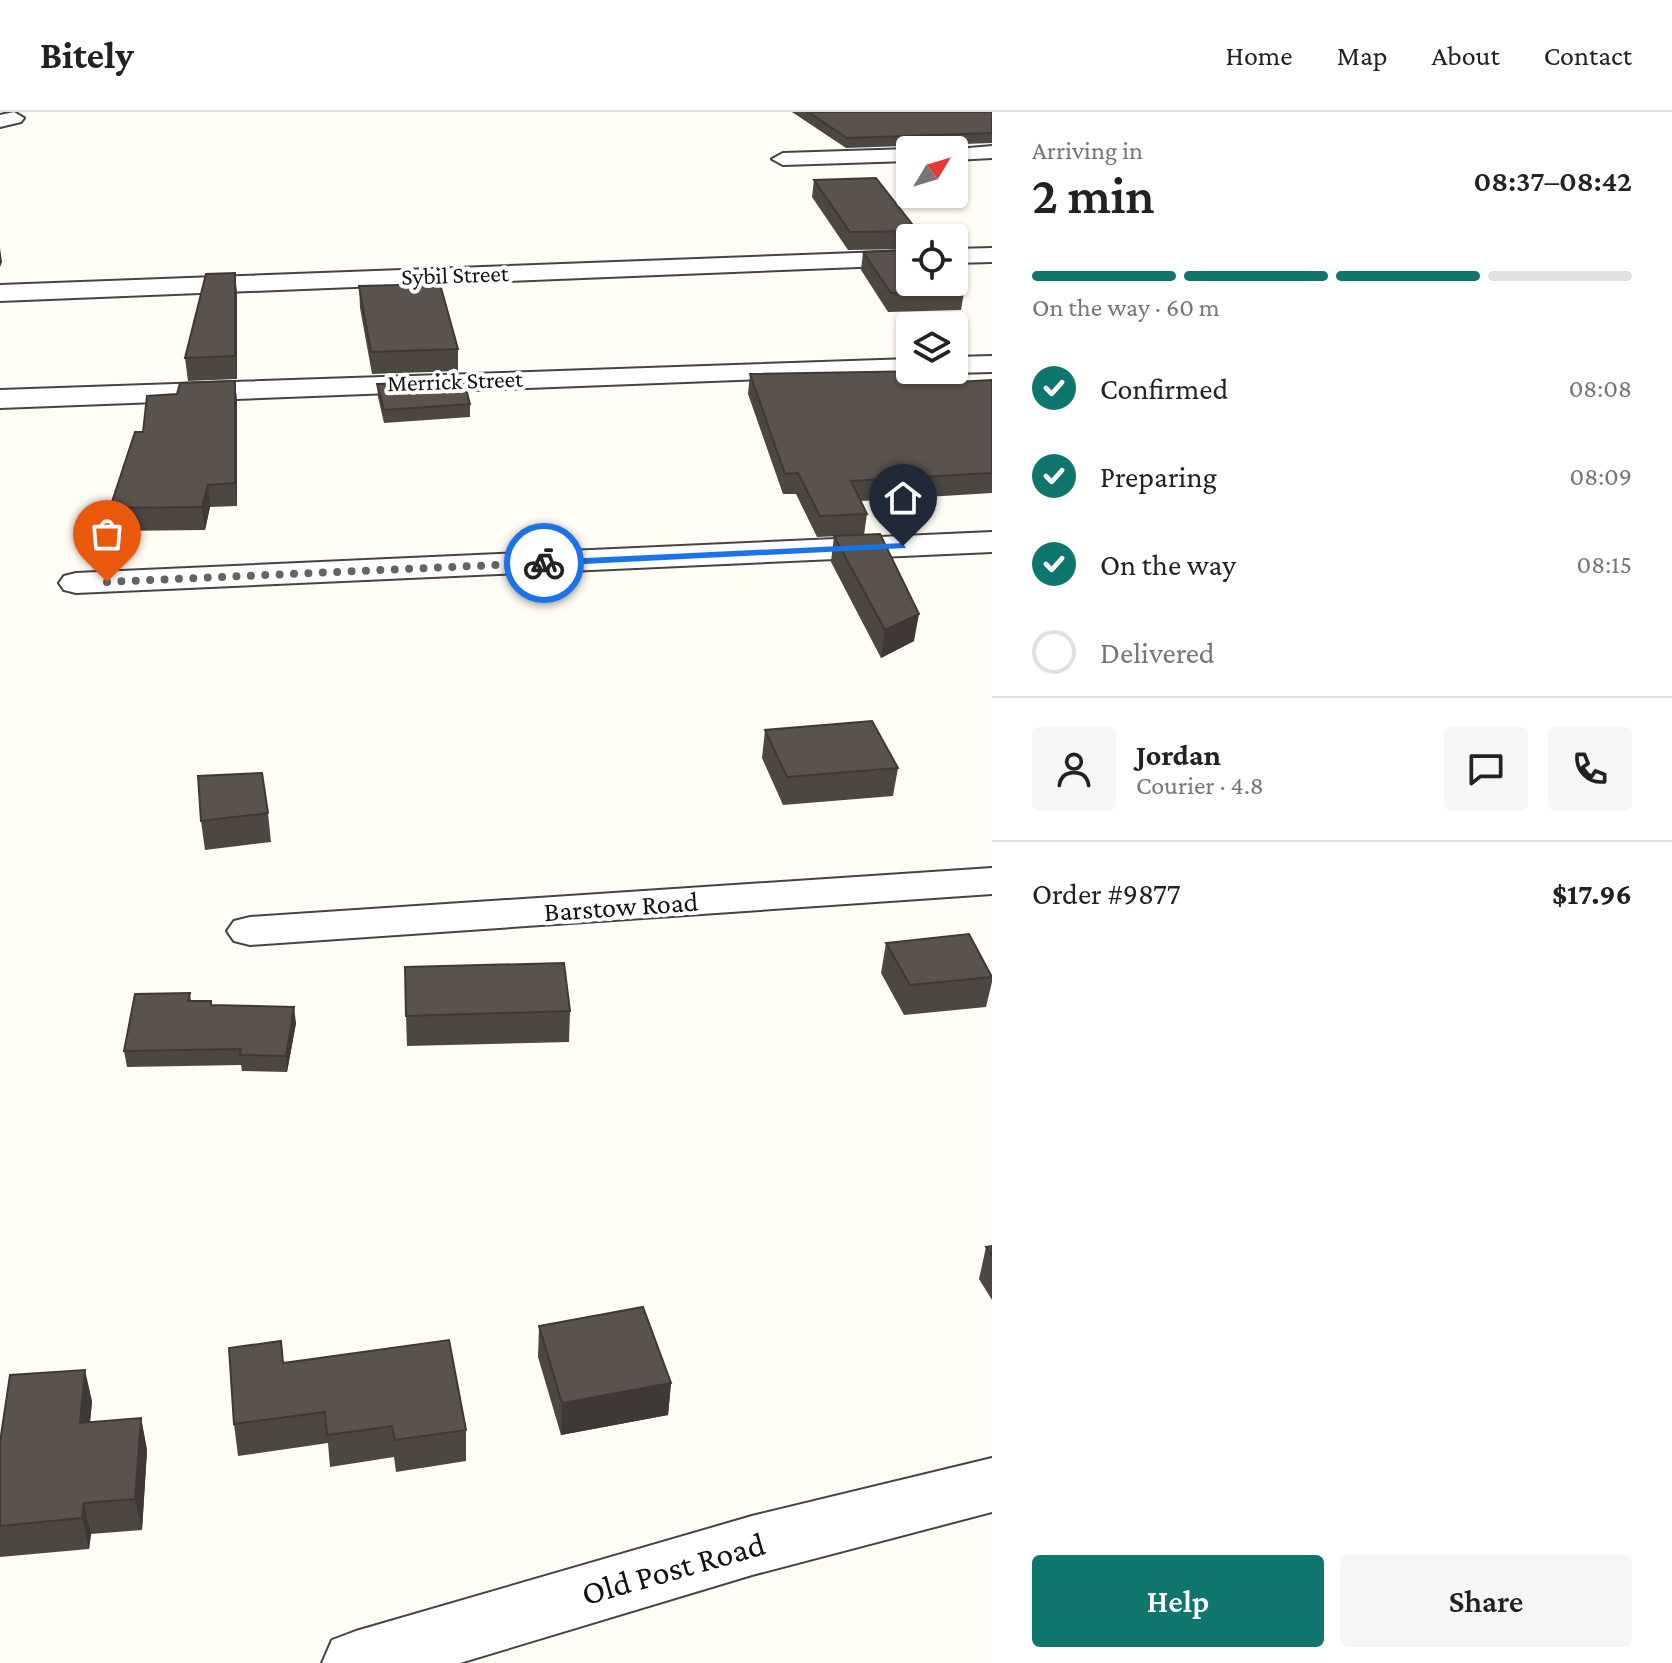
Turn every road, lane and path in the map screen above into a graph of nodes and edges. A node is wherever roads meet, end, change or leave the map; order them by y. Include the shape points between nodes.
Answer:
1 (992, 152) edge
2 (968, 153) edge
3 (896, 155) edge
4 (783, 159) dead end
5 (992, 255) edge
6 (968, 256) edge
7 (896, 259) edge
8 (0, 293) edge
9 (992, 364) edge
10 (968, 365) edge
11 (896, 367) edge
12 (0, 399) edge
13 (992, 542) edge
14 (76, 583) dead end
15 (992, 881) edge
16 (250, 931) dead end
17 (992, 1485) edge
18 (356, 1663) edge

1 - 2 street
3 - 4 street
5 - 6 street
7 - 8 street, Sybil Street
9 - 10 street
11 - 12 street, Merrick Street
13 - 14 street
15 - 16 street, Barstow Road
17 - 18 street, Old Post Road via 661,1570

